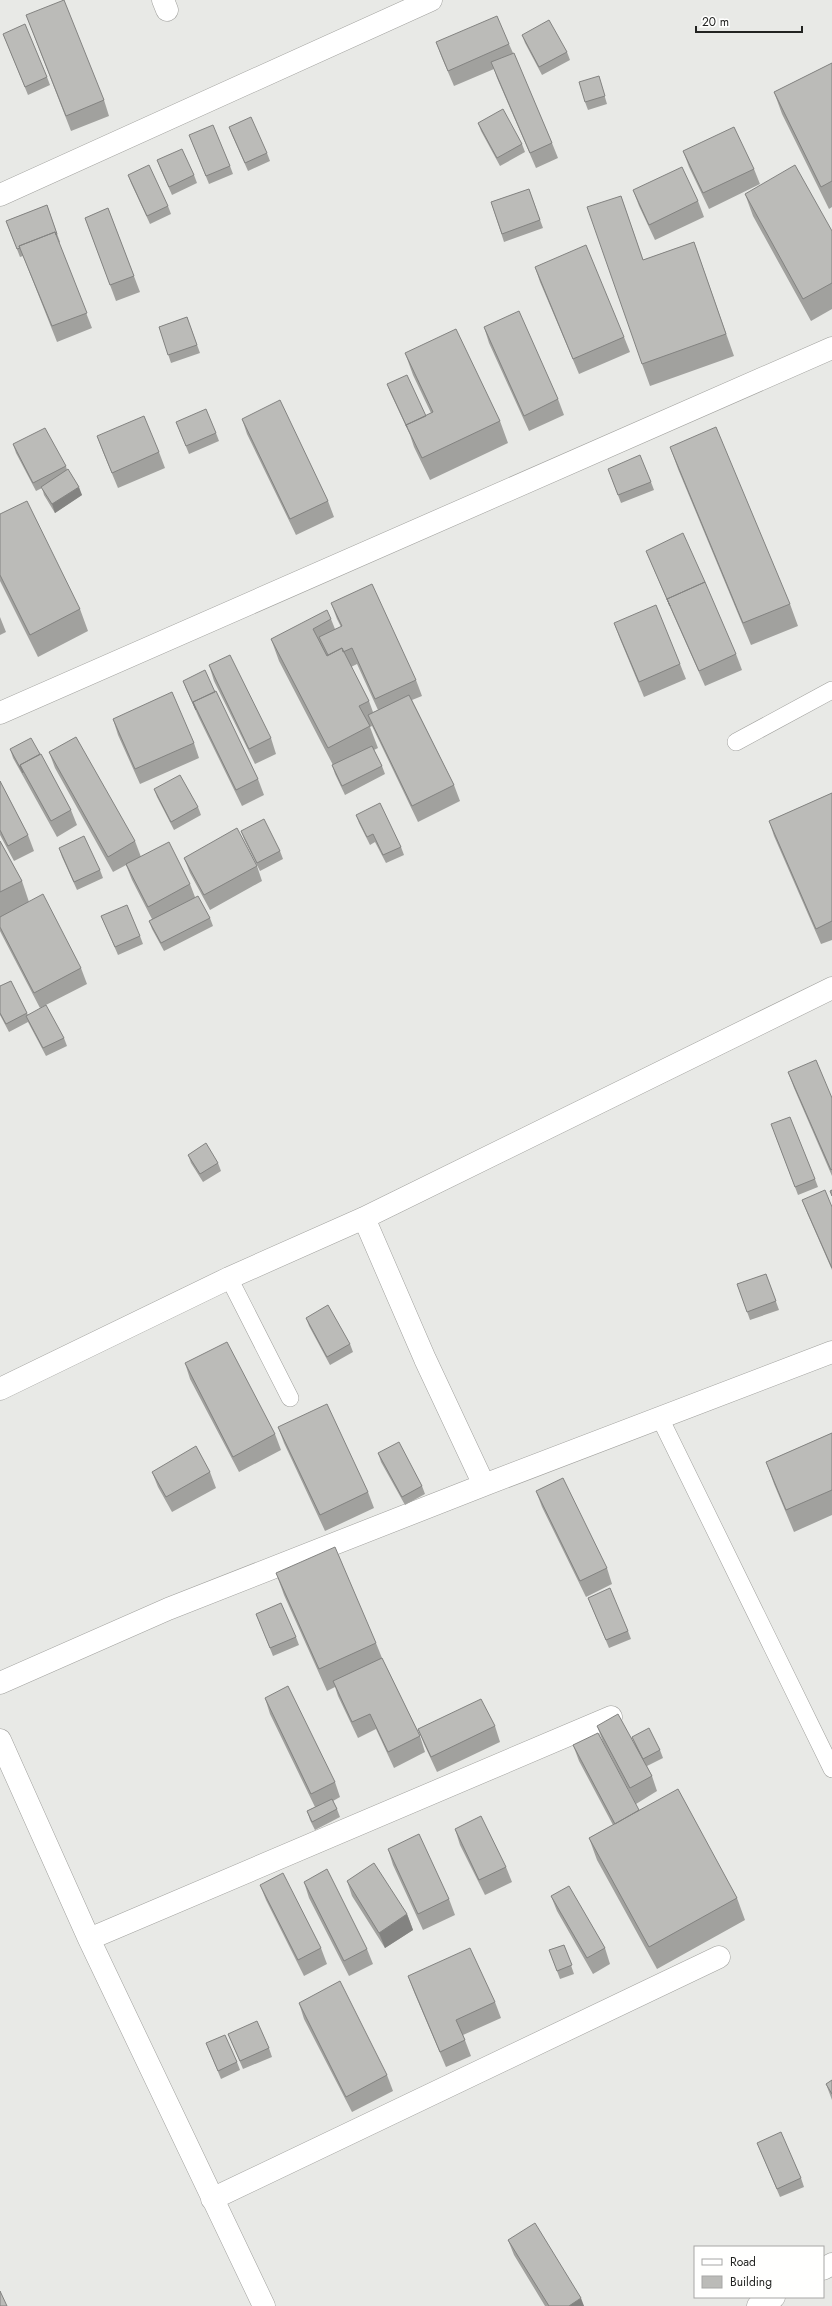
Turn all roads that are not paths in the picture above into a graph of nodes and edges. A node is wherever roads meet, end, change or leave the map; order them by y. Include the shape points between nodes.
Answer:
1 (431, 0) edge
2 (0, 195) edge
3 (832, 348) edge
4 (832, 690) edge
5 (0, 713) edge
6 (736, 742) dead end
7 (832, 988) edge
8 (364, 1218) junction
9 (229, 1278) junction
10 (832, 1352) edge
11 (0, 1389) edge
12 (290, 1398) dead end
13 (660, 1418) junction
14 (484, 1485) junction
15 (0, 1683) edge
16 (611, 1717) edge
17 (0, 1740) edge
18 (832, 1769) edge
19 (89, 1939) junction
20 (719, 1957) dead end
21 (212, 2199) junction
22 (772, 2298) edge
23 (264, 2306) edge
24 (758, 2306) edge

1 - 2 street
3 - 5 street
4 - 6 lane
7 - 8 street
8 - 9 street
8 - 14 street via 424,1359
9 - 11 street
9 - 12 lane
10 - 13 street
13 - 14 street
13 - 18 lane
14 - 15 street via 168,1609
16 - 19 street
17 - 19 street
19 - 21 street
20 - 21 street
21 - 23 street
22 - 24 street

